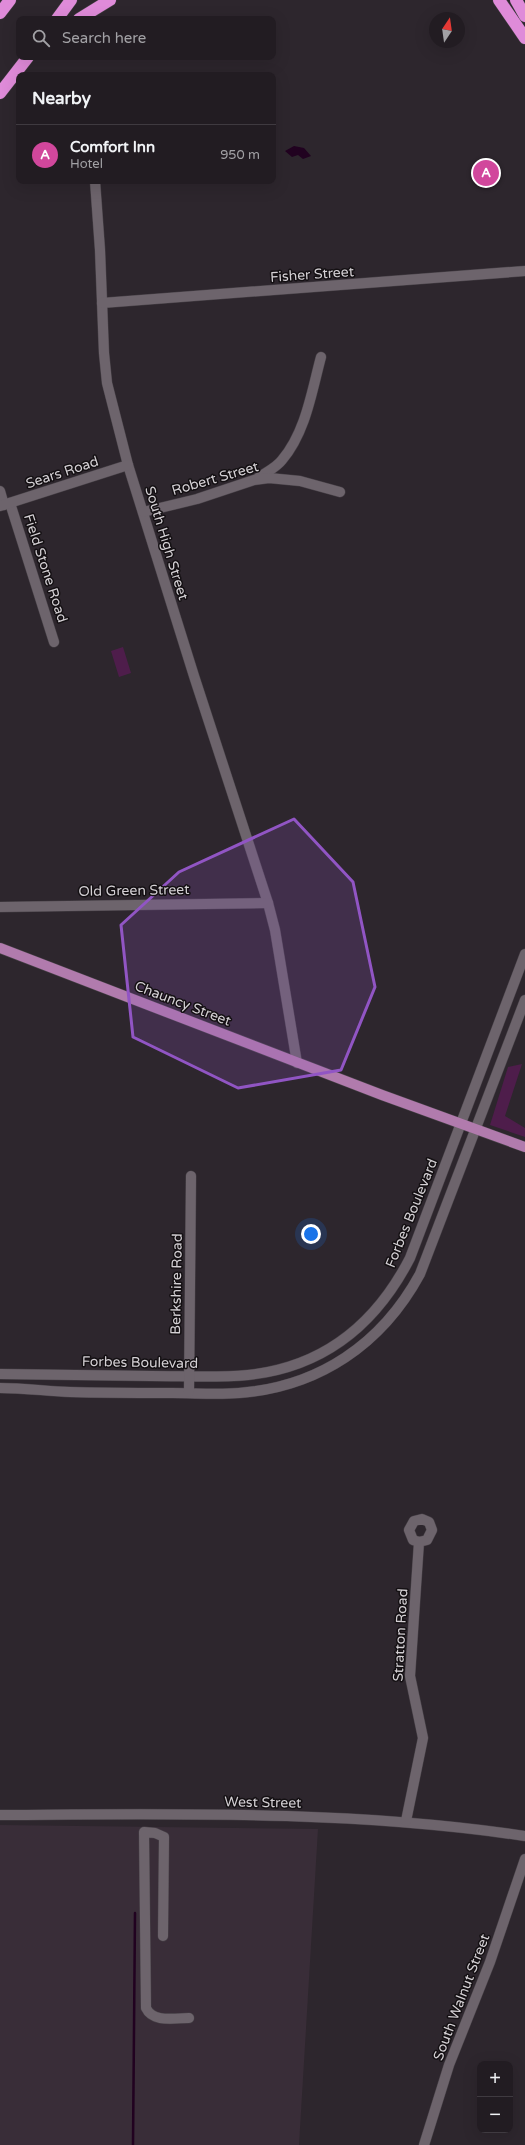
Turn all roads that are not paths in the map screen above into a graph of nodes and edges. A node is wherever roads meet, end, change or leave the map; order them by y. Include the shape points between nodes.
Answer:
1 (10, 0) edge
2 (71, 0) edge
3 (110, 0) edge
4 (499, 0) edge
5 (516, 0) edge
6 (0, 12) edge
7 (59, 16) edge
8 (84, 16) edge
9 (525, 16) edge
10 (525, 38) edge
11 (26, 60) edge
12 (35, 60) edge
13 (16, 72) edge
14 (21, 72) edge
15 (16, 73) edge
16 (16, 76) edge
17 (8, 83) junction
18 (0, 93) edge
19 (95, 184) edge
20 (525, 271) edge
21 (102, 303) junction
22 (321, 357) dead end
23 (128, 465) junction
24 (254, 480) junction
25 (0, 491) edge
26 (340, 492) dead end
27 (5, 505) edge
28 (143, 512) junction
29 (54, 642) dead end
30 (268, 903) junction
31 (0, 907) edge
32 (0, 948) edge
33 (525, 954) edge
34 (525, 1000) edge
35 (297, 1063) junction
36 (461, 1124) junction
37 (476, 1130) junction
38 (525, 1148) edge
39 (191, 1176) dead end
40 (0, 1374) edge
41 (189, 1376) junction
42 (0, 1388) edge
43 (189, 1392) junction
44 (419, 1542) dead end
45 (0, 1814) edge
46 (144, 1814) junction
47 (406, 1821) junction
48 (144, 1832) junction
49 (525, 1836) edge
50 (525, 1860) edge
51 (164, 1936) dead end
52 (189, 2018) dead end
53 (424, 2145) edge

1 - 6 highway
2 - 7 highway
3 - 8 highway
4 - 10 highway
5 - 9 highway
11 - 13 highway
12 - 14 highway
15 - 17 highway
16 - 17 highway
17 - 18 highway
19 - 21 street, South High Street
20 - 21 street, Fisher Street
21 - 23 street, South High Street via 107,383
22 - 24 street via 298,434 283,459 274,468
23 - 27 street, Sears Road
23 - 28 street, South High Street
24 - 26 street, Robert Street via 284,479
24 - 28 street, Robert Street via 197,499
25 - 27 street, Field Stone Road
27 - 29 street, Field Stone Road
28 - 30 street, South High Street
30 - 31 street, Old Green Street
30 - 35 street via 275,930
32 - 35 main road, Chauncy Street
33 - 36 street, Forbes Boulevard
34 - 37 street
35 - 36 main road, Chauncy Street
36 - 37 main road, Chauncy Street
36 - 41 street, Forbes Boulevard via 410,1258 393,1289 359,1328 333,1347 292,1366 249,1375
37 - 38 main road, Chauncy Street
37 - 43 street via 420,1274 403,1303 367,1342 326,1370 292,1384 240,1393
39 - 41 street, Berkshire Road
40 - 41 street, Forbes Boulevard
41 - 43 street, Berkshire Road
42 - 43 street via 70,1392
44 - 47 street, Stratton Road via 410,1676 423,1738
45 - 46 street, West Street
46 - 47 street, West Street via 276,1815
46 - 48 street
47 - 49 street, West Street
48 - 51 street via 164,1837
48 - 52 street via 146,2008 155,2017
50 - 53 street, South Walnut Street via 490,1962 450,2065

